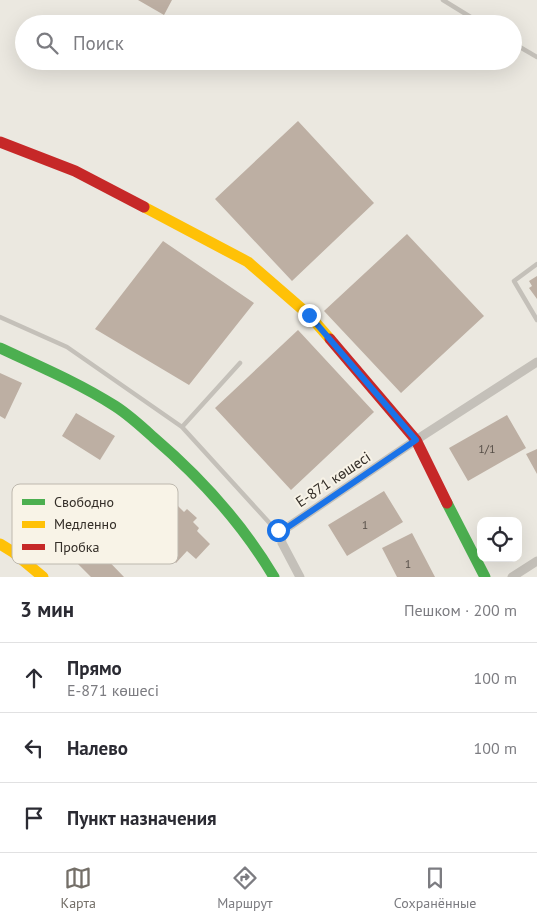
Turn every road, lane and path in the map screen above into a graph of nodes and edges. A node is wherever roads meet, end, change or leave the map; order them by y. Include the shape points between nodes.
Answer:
1 (443, 0) edge
2 (467, 15) edge
3 (522, 48) edge
4 (537, 57) edge
5 (0, 142) edge
6 (537, 264) edge
7 (0, 317) edge
8 (537, 320) edge
9 (0, 348) edge
10 (537, 362) edge
11 (240, 363) dead end
12 (182, 427) junction
13 (416, 440) junction
14 (285, 529) junction
15 (0, 544) edge
16 (12, 551) edge
17 (537, 561) edge
18 (28, 564) edge
19 (44, 577) edge
20 (274, 577) edge
21 (300, 577) edge
22 (485, 577) edge
23 (512, 577) edge

1 - 2 lane
3 - 4 lane
5 - 13 street via 75,171 248,262 309,315
6 - 8 lane via 514,281
7 - 12 lane via 66,347
9 - 20 street via 116,406 155,438 225,508 260,552
10 - 13 street, Е-871 көшесі
11 - 12 lane
12 - 14 lane via 276,529
13 - 14 street, Е-871 көшесі
13 - 22 street
14 - 21 street via 282,543
15 - 16 street
17 - 23 street
18 - 19 street

